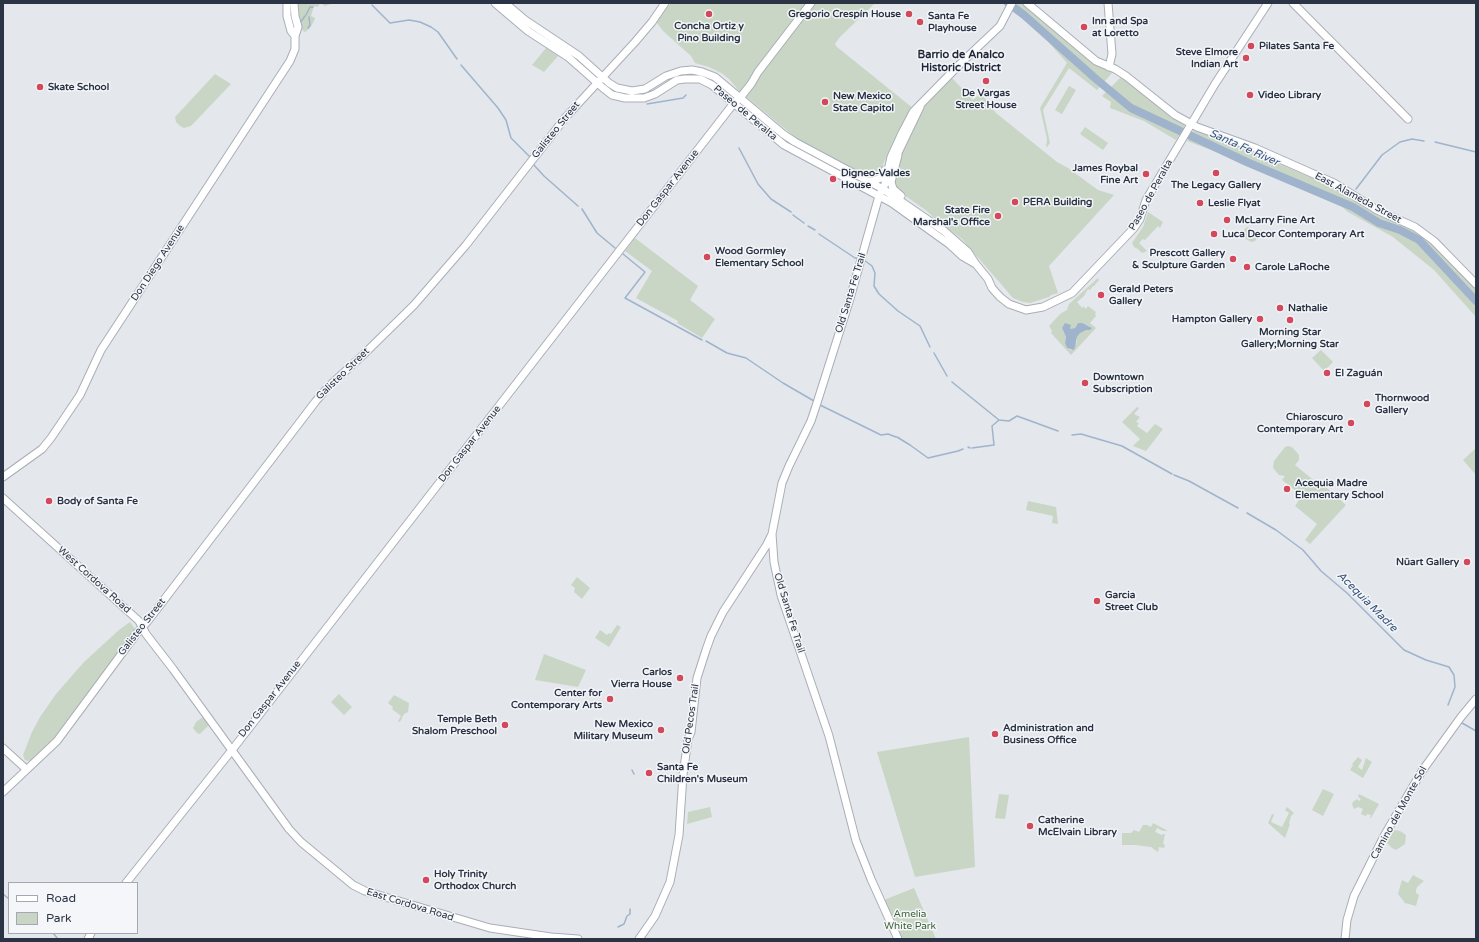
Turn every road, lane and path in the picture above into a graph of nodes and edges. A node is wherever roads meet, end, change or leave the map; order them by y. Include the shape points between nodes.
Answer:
1 (287, 3) edge
2 (294, 3) edge
3 (495, 3) edge
4 (665, 3) edge
5 (811, 3) edge
6 (1027, 3) edge
7 (1108, 3) edge
8 (1268, 3) edge
9 (1293, 3) edge
10 (503, 6) edge
11 (1010, 6) edge
12 (514, 21) junction
13 (542, 31) junction
14 (295, 36) junction
15 (536, 37) junction
16 (567, 47) junction
17 (568, 57) junction
18 (691, 65) dead end
19 (1109, 66) junction
20 (603, 77) junction
21 (597, 82) junction
22 (726, 86) junction
23 (740, 98) junction
24 (734, 103) junction
25 (1408, 118) dead end
26 (1190, 126) junction
27 (790, 149) junction
28 (806, 149) junction
29 (894, 156) junction
30 (867, 180) junction
31 (883, 189) junction
32 (879, 196) junction
33 (928, 220) junction
34 (974, 263) junction
35 (1476, 284) edge
36 (3, 477) edge
37 (3, 498) edge
38 (772, 534) junction
39 (760, 556) junction
40 (774, 562) junction
41 (142, 627) junction
42 (1476, 699) edge
43 (3, 748) edge
44 (232, 750) junction
45 (26, 769) junction
46 (3, 792) edge
47 (127, 882) edge
48 (578, 939) edge
49 (640, 939) edge
50 (898, 939) edge
51 (1345, 939) edge

1 - 14 street via 287,16
2 - 14 street, Don Diego Avenue via 298,28
3 - 10 street, Paseo de Peralta
4 - 20 street, Galisteo Street via 652,22
5 - 23 street, Don Gaspar Avenue
6 - 19 street, East Alameda Street via 1096,60
7 - 19 street via 1112,54
8 - 26 street, Paseo de Peralta
9 - 25 street
10 - 12 street, Paseo de Peralta
10 - 13 street, Paseo de Peralta
11 - 29 street, Old Santa Fe Trail via 1000,26 922,103
12 - 13 street via 535,32
12 - 15 street, Paseo de Peralta
13 - 16 street, Paseo de Peralta
14 - 36 street, Don Diego Avenue via 295,49 290,61 104,346 80,395 46,446
15 - 16 street via 544,36 554,43
15 - 17 street, Paseo de Peralta
16 - 20 street, Paseo de Peralta
17 - 20 street via 579,62 595,76
17 - 21 street, Paseo de Peralta
18 - 22 street via 716,73 726,81
19 - 26 street, East Alameda Street via 1126,76
20 - 21 street, Galisteo Street
20 - 22 street, Paseo de Peralta via 617,88 637,91 652,86 673,73 692,70 710,74
21 - 24 street, Paseo de Peralta via 612,95 631,99 655,94 677,80 700,79 712,85
21 - 41 street, Galisteo Street via 553,133 466,245 414,305 316,401
22 - 23 street, Paseo de Peralta
23 - 24 street, Don Gaspar Avenue
23 - 28 street, Paseo de Peralta via 783,134
24 - 27 street, Paseo de Peralta
24 - 44 street, Don Gaspar Avenue
26 - 34 street, Paseo de Peralta via 1146,200 1134,228 1082,284 1067,296 1043,307 1026,310 1016,308 1000,297
26 - 35 street, East Alameda Street via 1254,148 1308,172 1341,187 1377,210 1415,227 1434,240
27 - 28 street
27 - 32 street, Paseo de Peralta
28 - 30 street, Paseo de Peralta
29 - 30 street via 881,178
29 - 31 street, Old Santa Fe Trail
29 - 33 street via 891,178 893,189 920,209
30 - 31 street, Paseo de Peralta
31 - 32 street, Old Santa Fe Trail
31 - 33 street, Paseo de Peralta
32 - 34 street, Paseo de Peralta
32 - 38 street, Old Santa Fe Trail via 816,406 782,483
33 - 34 street, Paseo de Peralta via 963,246
37 - 41 street, West Cordova Road via 133,615
38 - 39 street, Old Pecos Trail
38 - 40 street, Old Santa Fe Trail
39 - 40 street via 766,556
39 - 49 street, Old Pecos Trail via 720,618 699,670 688,739 679,835 670,882 655,916
40 - 50 street, Old Santa Fe Trail via 783,601 831,744 856,841
41 - 44 street, West Cordova Road
41 - 45 street, Galisteo Street via 57,741
42 - 51 street, Camino del Monte Sol via 1422,771 1384,836 1354,896
43 - 45 street
44 - 47 street, Don Gaspar Avenue
44 - 48 street, East Cordova Road via 292,833 358,888 490,928
45 - 46 street, Galisteo Street

